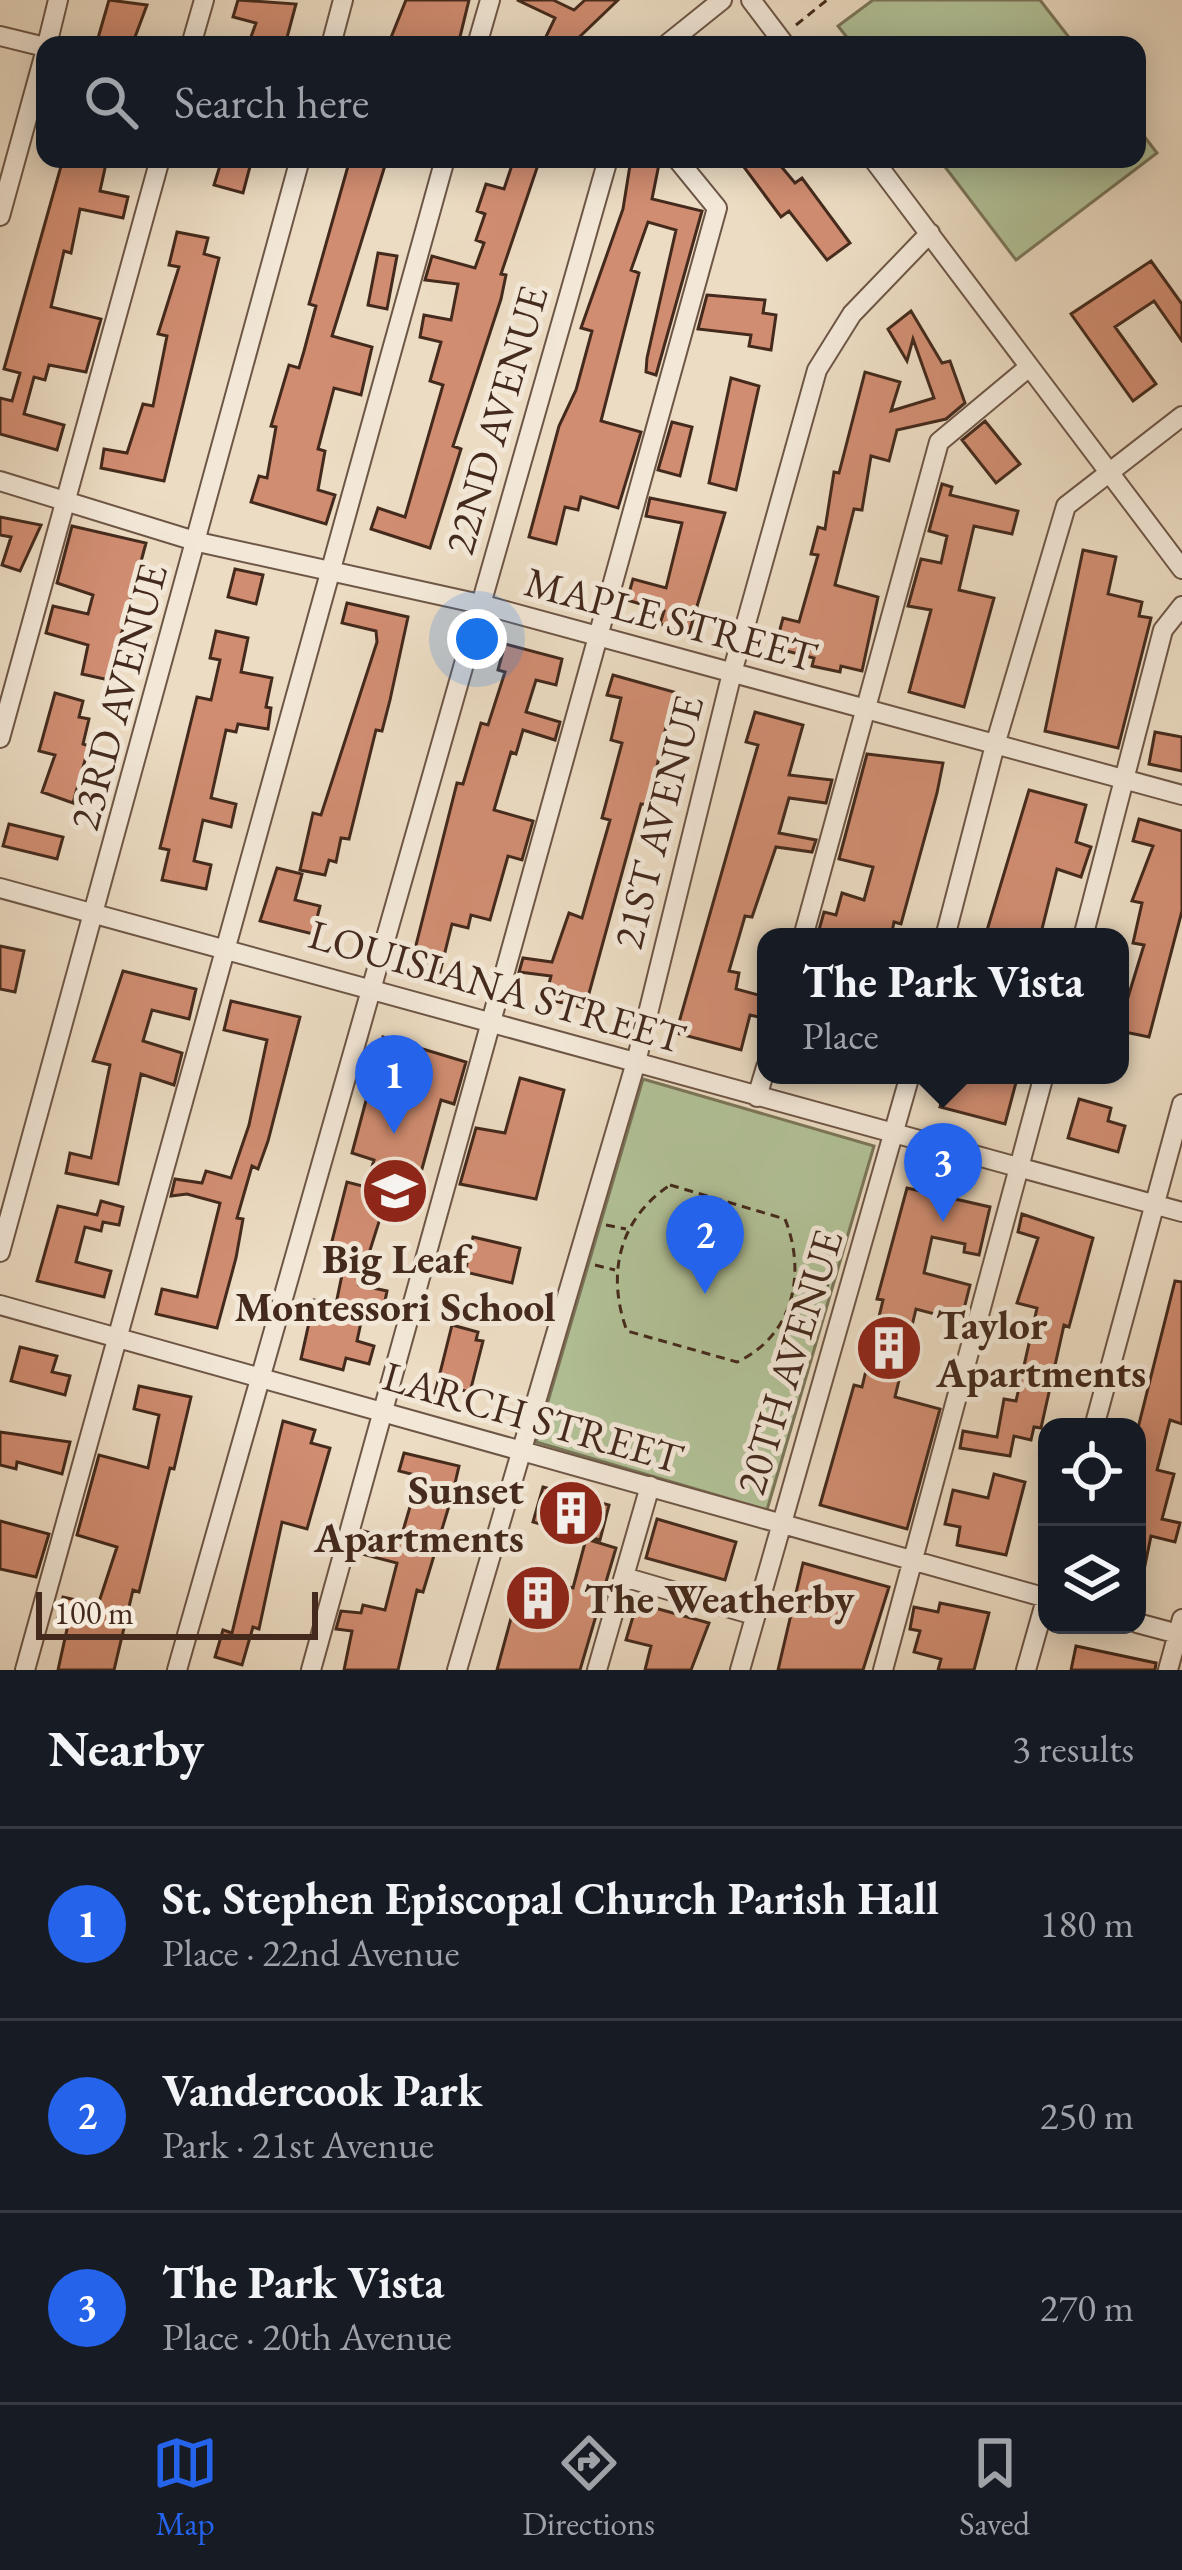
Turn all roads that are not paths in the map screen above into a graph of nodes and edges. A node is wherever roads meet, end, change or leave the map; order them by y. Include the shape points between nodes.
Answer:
1 (58, 0) edge
2 (204, 0) edge
3 (343, 0) edge
4 (490, 0) edge
5 (722, 0) edge
6 (751, 0) edge
7 (0, 36) edge
8 (49, 36) edge
9 (194, 36) edge
10 (333, 36) edge
11 (480, 36) edge
12 (677, 36) edge
13 (778, 36) edge
14 (36, 45) edge
15 (36, 85) edge
16 (158, 168) edge
17 (298, 168) edge
18 (442, 168) edge
19 (605, 168) edge
20 (684, 168) edge
21 (880, 168) edge
22 (0, 216) edge
23 (930, 233) junction
24 (1029, 367) junction
25 (1182, 416) edge
26 (1105, 474) junction
27 (0, 481) edge
28 (66, 501) junction
29 (197, 542) junction
30 (1182, 569) edge
31 (330, 571) junction
32 (480, 604) junction
33 (1182, 606) edge
34 (599, 637) junction
35 (732, 673) junction
36 (867, 710) junction
37 (0, 738) edge
38 (994, 745) junction
39 (1127, 781) junction
40 (1182, 795) edge
41 (0, 887) edge
42 (95, 913) junction
43 (806, 928) edge
44 (947, 928) edge
45 (1086, 928) edge
46 (226, 948) junction
47 (374, 987) junction
48 (493, 1021) junction
49 (636, 1062) junction
50 (761, 1084) edge
51 (908, 1084) edge
52 (1041, 1084) edge
53 (758, 1097) junction
54 (1182, 1104) edge
55 (894, 1136) junction
56 (1019, 1164) junction
57 (1155, 1204) junction
58 (1182, 1212) edge
59 (0, 1252) edge
60 (0, 1305) edge
61 (114, 1338) junction
62 (259, 1379) junction
63 (383, 1412) junction
64 (1096, 1418) edge
65 (524, 1449) junction
66 (650, 1486) junction
67 (779, 1524) junction
68 (914, 1561) junction
69 (624, 1577) junction
70 (1038, 1595) edge
71 (754, 1616) junction
72 (1146, 1624) edge
73 (1038, 1629) edge
74 (1181, 1629) edge
75 (25, 1670) edge
76 (178, 1670) edge
77 (311, 1670) edge
78 (457, 1670) edge
79 (597, 1670) edge
80 (740, 1670) edge
81 (883, 1670) edge
82 (1026, 1670) edge
83 (1168, 1670) edge

1 - 8 street
2 - 9 street
3 - 10 street
4 - 11 street
5 - 12 street
6 - 13 street
7 - 14 street
15 - 22 street
16 - 28 street
17 - 29 street, 23RD AVENUE
18 - 31 street
19 - 32 street, 22ND AVENUE
20 - 34 street via 717,208
21 - 23 street
23 - 24 street
23 - 35 street, 21ST AVENUE via 851,314 817,370
24 - 26 street
24 - 36 street via 938,442
25 - 26 street
26 - 30 street
26 - 38 street via 1066,506
27 - 28 street, MAPLE STREET
28 - 29 street, MAPLE STREET
28 - 37 street
29 - 31 street, MAPLE STREET
29 - 42 street, 23RD AVENUE
31 - 32 street, MAPLE STREET
31 - 46 street
32 - 34 street, MAPLE STREET
32 - 47 street, 22ND AVENUE
33 - 39 street via 1162,630
34 - 35 street, MAPLE STREET
34 - 48 street
35 - 36 street, MAPLE STREET
35 - 49 street, 21ST AVENUE
36 - 38 street, MAPLE STREET
36 - 43 street
38 - 39 street, MAPLE STREET
38 - 44 street
39 - 40 street, MAPLE STREET
39 - 45 street
41 - 42 street, LOUISIANA STREET
42 - 46 street, LOUISIANA STREET
42 - 59 street, 23RD AVENUE
46 - 47 street, LOUISIANA STREET
46 - 61 street
47 - 48 street, LOUISIANA STREET
47 - 62 street, 22ND AVENUE
48 - 49 street, LOUISIANA STREET
48 - 63 street
49 - 53 street, LOUISIANA STREET
49 - 65 street, 21ST AVENUE
50 - 53 street
51 - 55 street, 20TH AVENUE
52 - 56 street
53 - 55 street, LOUISIANA STREET
54 - 57 street
55 - 56 street, LOUISIANA STREET
55 - 67 street, 20TH AVENUE
56 - 57 street, LOUISIANA STREET
56 - 68 street
57 - 58 street, LOUISIANA STREET
57 - 64 street
60 - 61 street, LARCH STREET
61 - 62 street, LARCH STREET
61 - 75 street
62 - 63 street, LARCH STREET
62 - 76 street, 22ND AVENUE
63 - 65 street, LARCH STREET
63 - 77 street
65 - 66 street, LARCH STREET
65 - 78 street, 21ST AVENUE
66 - 67 street, LARCH STREET
66 - 69 street
67 - 68 street, LARCH STREET
67 - 71 street, 20TH AVENUE
68 - 70 street, LARCH STREET
68 - 81 street
69 - 71 street
69 - 79 street
71 - 80 street, 20TH AVENUE
72 - 74 street
73 - 82 street
74 - 83 street

